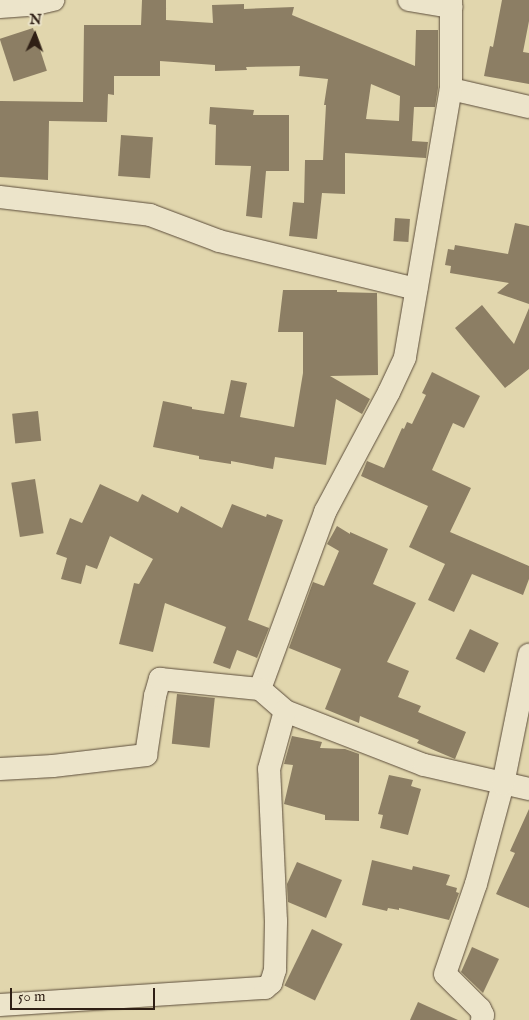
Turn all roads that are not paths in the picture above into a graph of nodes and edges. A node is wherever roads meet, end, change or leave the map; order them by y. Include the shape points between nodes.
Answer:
1 (54, 0) edge
2 (409, 0) edge
3 (451, 4) edge
4 (0, 6) edge
5 (452, 89) junction
6 (529, 107) edge
7 (0, 197) edge
8 (416, 289) junction
9 (529, 655) edge
10 (260, 689) junction
11 (285, 711) junction
12 (0, 769) edge
13 (503, 784) junction
14 (529, 789) edge
15 (0, 1005) edge
16 (482, 1020) edge

1 - 4 street via 32,5
2 - 3 street
3 - 5 street
5 - 6 street
5 - 8 street
7 - 8 street via 150,215 219,240
8 - 10 street via 405,357 325,512
9 - 13 street
10 - 11 street
10 - 12 street via 160,679 146,756
11 - 13 street via 424,766
11 - 15 street via 268,769 276,921 275,970 271,983 265,988
13 - 14 street
13 - 16 street via 476,884 445,974 480,1009

